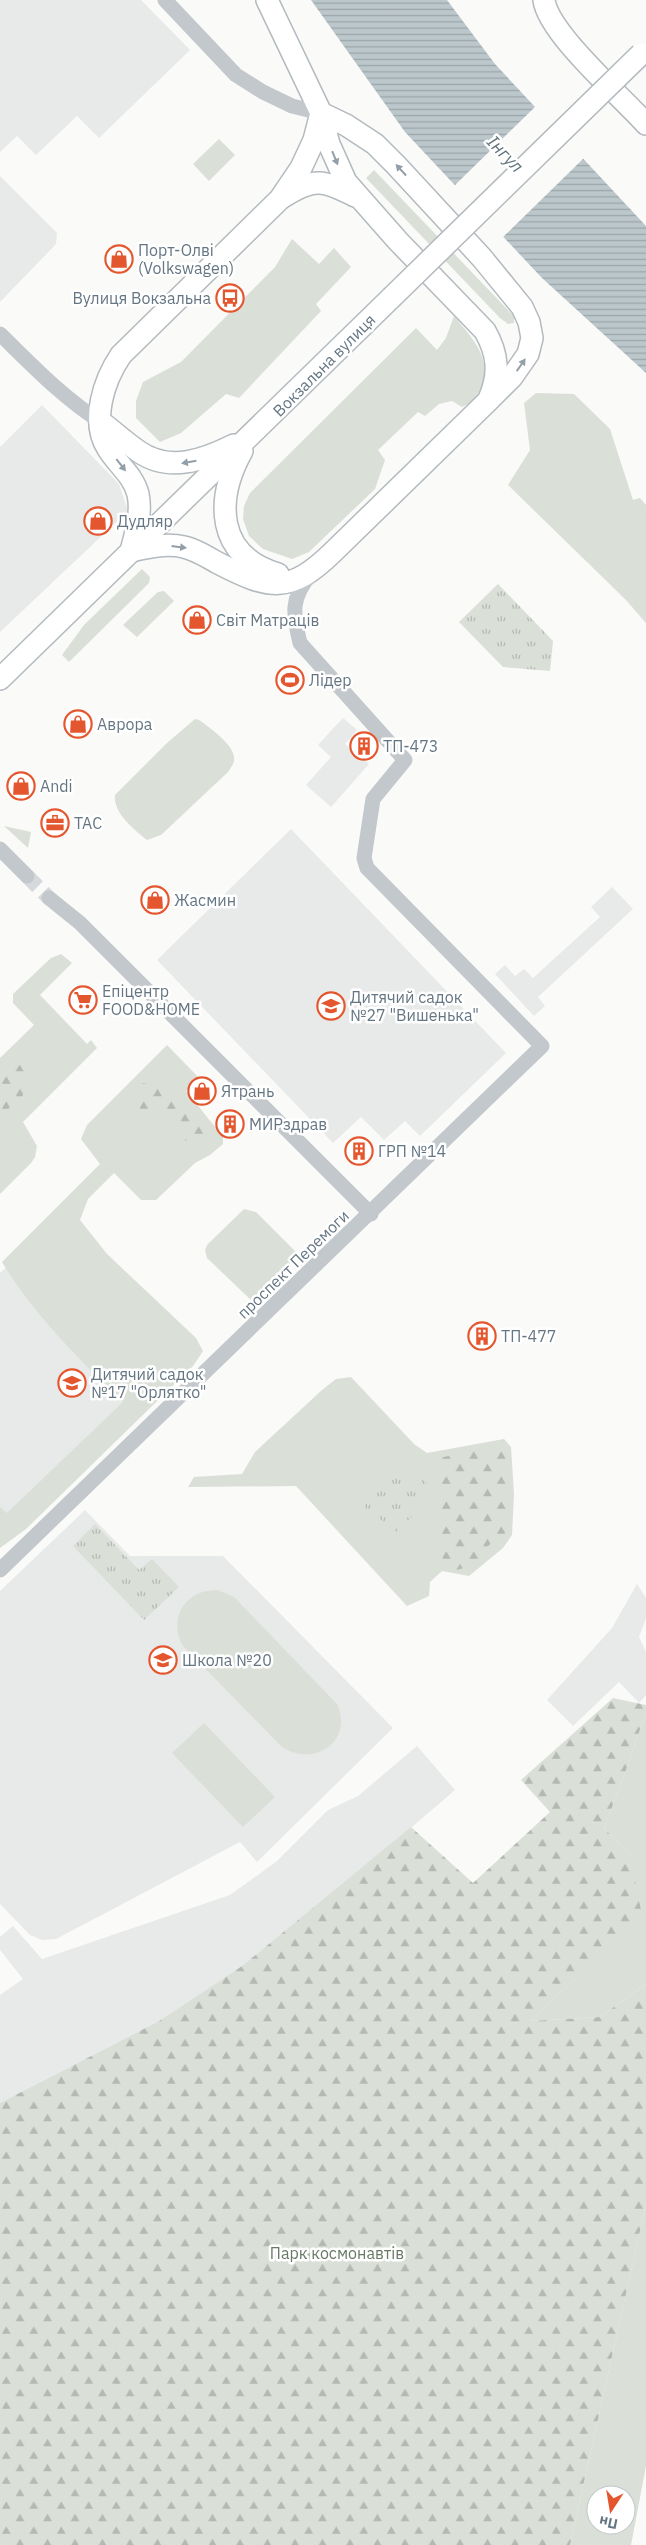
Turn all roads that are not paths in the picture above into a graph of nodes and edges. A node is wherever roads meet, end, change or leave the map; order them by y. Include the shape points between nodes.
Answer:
1 (164, 0) edge
2 (267, 0) edge
3 (544, 0) edge
4 (643, 51) edge
5 (321, 113) junction
6 (646, 124) edge
7 (359, 198) junction
8 (280, 199) junction
9 (0, 334) edge
10 (488, 401) junction
11 (101, 422) junction
12 (250, 438) junction
13 (131, 551) junction
14 (313, 572) junction
15 (0, 679) edge
16 (0, 849) edge
17 (28, 876) tunnel mouth
18 (49, 898) tunnel mouth
19 (371, 1214) junction
20 (0, 1570) edge

1 - 5 street via 236,75 292,106
2 - 5 main road
3 - 6 main road via 549,16 566,40
4 - 12 main road, Вокзальна вулиця, bridge
5 -> 7 main road via 337,164
5 - 8 main road via 314,140 301,168
10 -> 5 main road via 512,377 528,354 532,338 529,322 513,293 375,144
7 - 8 main road via 332,184 317,183 296,188
7 - 10 main road via 485,331 498,365 494,389
8 - 11 main road via 121,355 102,394
9 - 11 street via 64,394
10 - 14 main road
12 -> 11 main road via 201,459 174,464 139,452
11 -> 13 main road via 108,449 133,482 138,495 139,522
12 - 13 main road, Вокзальна вулиця
12 - 14 main road via 232,470 227,490 225,522 231,537 251,562 265,570 289,575
13 -> 14 main road via 183,546 239,573 282,585
13 - 15 main road, Вокзальна вулиця
14 - 19 street via 294,600 300,643 405,760 373,799 364,858 367,868 542,1046
16 - 17 street
18 - 19 street, проспект Перемоги via 80,923
19 - 20 street, проспект Перемоги

